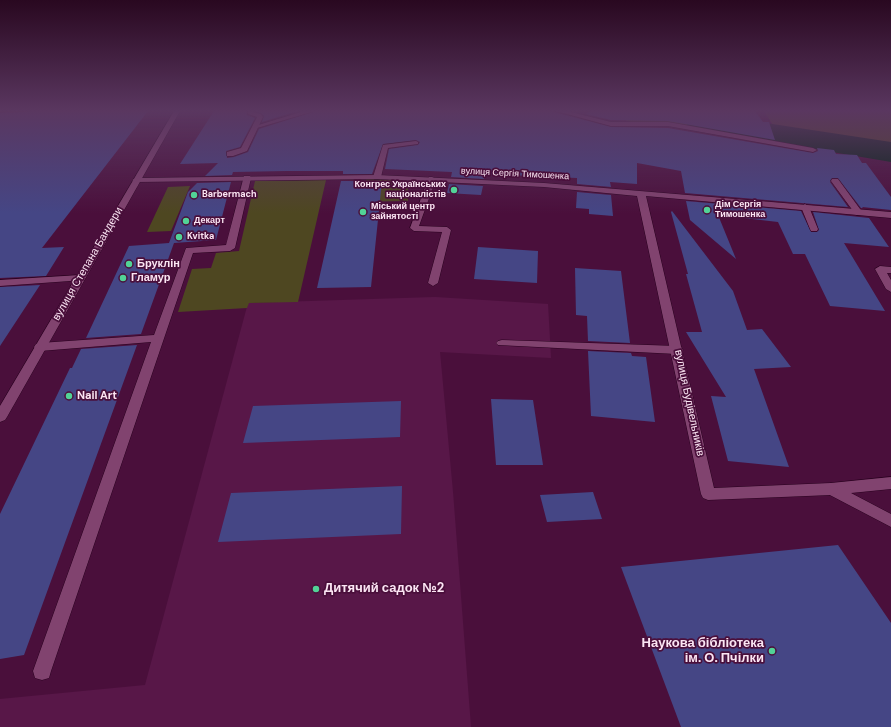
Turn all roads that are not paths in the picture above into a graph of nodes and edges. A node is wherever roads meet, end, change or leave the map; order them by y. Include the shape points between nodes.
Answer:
1 (157, 145) edge
2 (246, 145) edge
3 (396, 145) edge
4 (785, 145) edge
5 (813, 150) dead end
6 (230, 154) dead end
7 (377, 177) junction
8 (247, 178) junction
9 (432, 179) junction
10 (136, 180) junction
11 (835, 181) dead end
12 (641, 193) junction
13 (805, 208) junction
14 (859, 213) junction
15 (891, 216) edge
16 (814, 229) dead end
17 (891, 270) edge
18 (80, 278) junction
19 (0, 283) edge
20 (433, 284) dead end
21 (891, 289) edge
22 (158, 338) junction
23 (502, 343) dead end
24 (40, 347) junction
25 (677, 350) junction
26 (0, 417) edge
27 (891, 483) edge
28 (831, 489) junction
29 (891, 521) edge
30 (42, 671) dead end

1 - 10 street, вулиця Степана Бандери
2 - 6 street via 244,149
3 - 7 street via 385,146
4 - 5 street
7 - 8 street, вулиця Сергія Тимошенка
7 - 9 street, вулиця Сергія Тимошенка
8 - 10 street, вулиця Сергія Тимошенка
8 - 22 street via 230,248 189,250
9 - 12 street, вулиця Сергія Тимошенка
9 - 20 street via 414,228 447,230
10 - 18 street, вулиця Степана Бандери
11 - 14 street
12 - 13 street, вулиця Сергія Тимошенка
12 - 25 street, вулиця Будівельників
13 - 14 street, вулиця Сергія Тимошенка
13 - 16 street
14 - 15 street, вулиця Сергія Тимошенка
17 - 21 street via 880,269
18 - 19 street
18 - 24 street, вулиця Степана Бандери
22 - 24 street
22 - 30 street
23 - 25 street
24 - 26 street, вулиця Степана Бандери
25 - 28 street, вулиця Будівельників via 708,494
27 - 28 street
28 - 29 street

